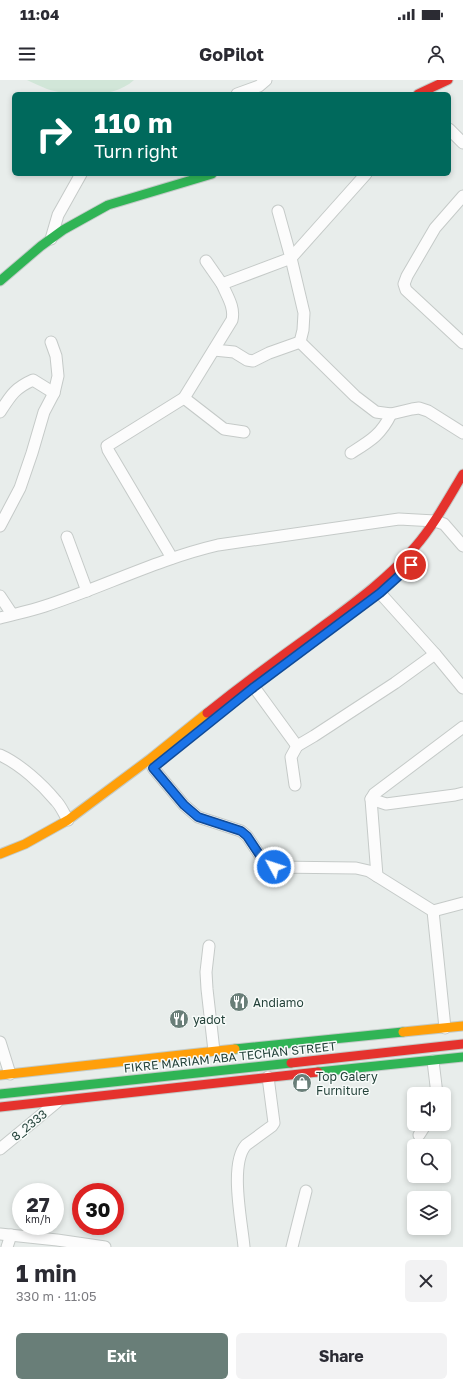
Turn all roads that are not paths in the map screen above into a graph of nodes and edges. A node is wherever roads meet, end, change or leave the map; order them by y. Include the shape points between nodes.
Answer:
1 (266, 80) edge
2 (448, 80) edge
3 (242, 92) edge
4 (422, 92) edge
5 (451, 131) edge
6 (463, 143) edge
7 (80, 176) edge
8 (205, 176) edge
9 (364, 176) edge
10 (463, 196) edge
11 (278, 211) dead end
12 (51, 239) junction
13 (291, 258) junction
14 (206, 261) dead end
15 (0, 281) edge
16 (222, 284) junction
17 (51, 342) dead end
18 (300, 342) junction
19 (463, 343) edge
20 (214, 350) junction
21 (54, 393) junction
22 (184, 398) junction
23 (0, 412) edge
24 (391, 414) junction
25 (244, 432) dead end
26 (463, 432) edge
27 (351, 453) dead end
28 (463, 474) edge
29 (4, 506) edge
30 (443, 520) junction
31 (0, 526) edge
32 (67, 537) dead end
33 (463, 546) edge
34 (172, 558) junction
35 (87, 591) junction
36 (380, 593) junction
37 (0, 596) edge
38 (12, 614) junction
39 (0, 618) edge
40 (435, 654) junction
41 (254, 687) junction
42 (463, 688) edge
43 (208, 718) junction
44 (463, 728) edge
45 (296, 746) junction
46 (0, 755) edge
47 (150, 770) joint
48 (295, 784) dead end
49 (463, 793) edge
50 (371, 799) junction
51 (68, 820) junction
52 (0, 854) edge
53 (377, 876) junction
54 (463, 903) edge
55 (433, 912) junction
56 (209, 946) dead end
57 (463, 1026) edge
58 (445, 1028) junction
59 (0, 1042) edge
60 (463, 1044) edge
61 (214, 1051) junction
62 (463, 1057) edge
63 (433, 1061) junction
64 (5, 1075) edge
65 (268, 1077) junction
66 (436, 1087) edge
67 (0, 1094) edge
68 (57, 1102) junction
69 (0, 1107) edge
70 (422, 1131) edge
71 (419, 1135) dead end
72 (0, 1149) edge
73 (306, 1191) dead end
74 (5, 1235) edge
75 (7, 1247) edge
76 (105, 1247) edge
77 (244, 1247) edge
78 (292, 1247) edge

1 - 3 street via 259,86
2 - 4 main road
5 - 6 street
7 - 12 street via 58,215
8 - 12 main road via 108,205
9 - 13 street
10 - 19 street via 435,228 404,284 406,290
11 - 13 street
12 - 15 main road
13 - 16 street
13 - 18 street via 304,313
14 - 16 street
16 - 20 street via 234,313
17 - 21 street via 56,356 58,376
18 - 20 street via 253,361 234,352
18 - 24 street via 368,407 376,412
20 - 22 street
21 - 23 street via 33,380 10,396
21 - 29 street via 44,412 20,488
22 - 25 street via 224,429
22 - 34 street via 108,446
24 - 26 street via 412,408 428,410
24 - 27 street via 384,428
28 - 30 main road
29 - 31 street
30 - 33 street
30 - 34 street via 399,519 225,544 198,549
30 - 36 main road via 411,565
30 - 43 main road via 395,568 357,601 250,679
32 - 35 street
34 - 35 street
35 - 38 street via 44,607
36 - 40 street
36 - 41 main road
37 - 38 street
38 - 39 street
40 - 42 street
40 - 45 street via 395,683
41 - 43 main road
41 - 45 street
43 - 47 main road
43 - 51 main road
44 - 50 street via 374,794
45 - 48 street via 291,757
46 - 51 street via 11,760 48,792 58,802
47 - 53 street via 198,817 241,831 263,860 274,867 356,868
49 - 50 street via 386,804
50 - 53 street
51 - 52 main road via 25,844
53 - 55 street
54 - 55 street
55 - 58 street
56 - 61 street via 206,972
57 - 58 main road, FIKRE MARIAM ABA TECHAN STREET
58 - 61 main road, FIKRE MARIAM ABA TECHAN STREET
59 - 64 street
60 - 67 main road, FIKRE MARIAM ABA TECHAN STREET
61 - 64 main road, FIKRE MARIAM ABA TECHAN STREET
62 - 63 main road
63 - 65 main road
63 - 66 street
65 - 68 main road
65 - 77 street via 274,1123 246,1145 240,1155 237,1190
68 - 69 main road
68 - 72 street, 8_2333
70 - 71 street
73 - 78 street
74 - 75 street
74 - 76 street

